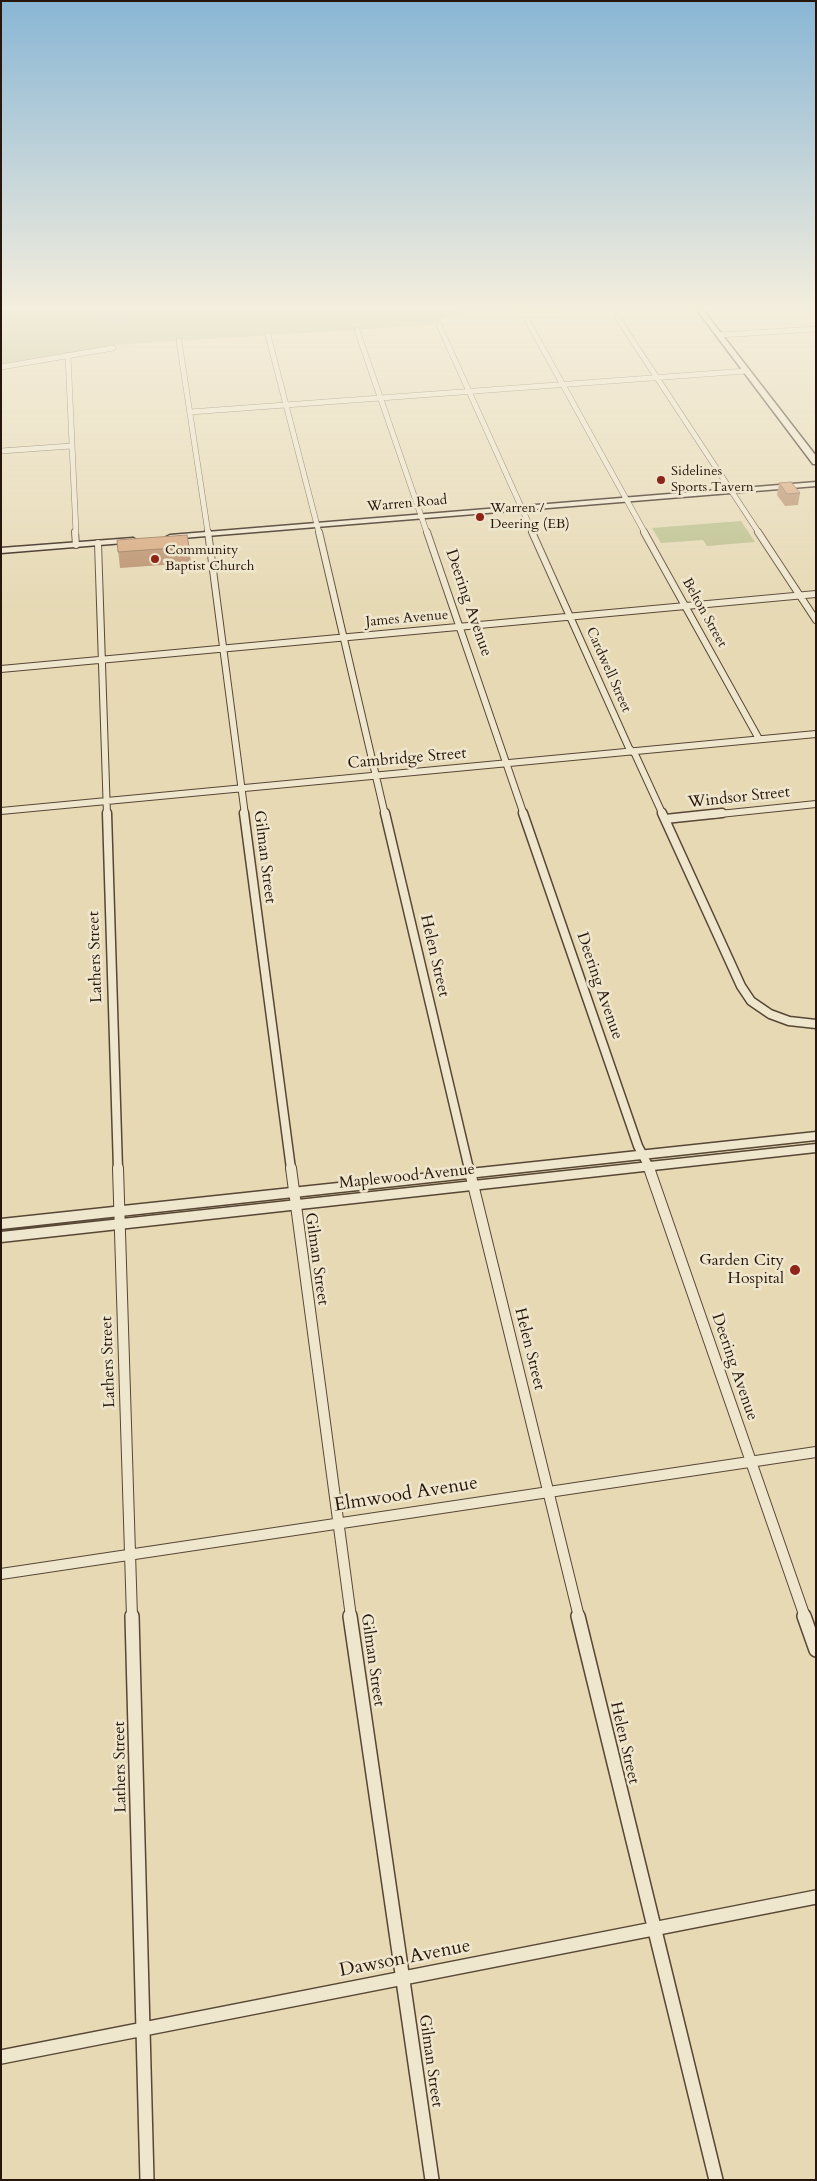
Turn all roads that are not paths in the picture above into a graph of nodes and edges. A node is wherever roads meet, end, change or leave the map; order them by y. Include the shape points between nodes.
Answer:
1 (70, 412) edge
2 (190, 412) joint
3 (193, 412) edge
4 (288, 412) edge
5 (385, 412) edge
6 (478, 412) edge
7 (579, 412) edge
8 (679, 412) edge
9 (777, 412) edge
10 (72, 446) junction
11 (1, 451) edge
12 (816, 462) edge
13 (816, 484) edge
14 (730, 491) junction
15 (627, 499) junction
16 (520, 508) junction
17 (422, 516) junction
18 (317, 525) junction
19 (206, 534) junction
20 (157, 538) edge
21 (147, 539) edge
22 (98, 543) junction
23 (76, 545) junction
24 (1, 552) edge
25 (816, 594) edge
26 (799, 595) junction
27 (685, 606) junction
28 (570, 616) junction
29 (816, 620) edge
30 (460, 626) junction
31 (344, 637) junction
32 (221, 648) junction
33 (102, 660) junction
34 (1, 669) edge
35 (816, 734) edge
36 (759, 739) junction
37 (632, 751) junction
38 (508, 763) junction
39 (376, 776) junction
40 (240, 788) junction
41 (106, 801) junction
42 (816, 804) edge
43 (1, 810) edge
44 (665, 819) junction
45 (770, 1014) joint
46 (816, 1024) edge
47 (816, 1136) edge
48 (809, 1144) edge
49 (642, 1154) junction
50 (649, 1167) junction
51 (470, 1173) junction
52 (473, 1186) junction
53 (292, 1192) junction
54 (294, 1205) junction
55 (119, 1211) junction
56 (1, 1224) edge
57 (119, 1224) junction
58 (1, 1237) edge
59 (816, 1452) edge
60 (751, 1460) junction
61 (548, 1491) junction
62 (337, 1523) junction
63 (130, 1554) junction
64 (1, 1574) edge
65 (816, 1650) edge
66 (816, 1897) edge
67 (653, 1929) junction
68 (403, 1978) junction
69 (142, 2030) junction
70 (1, 2057) edge
71 (147, 2180) edge
72 (432, 2180) edge
73 (716, 2180) edge

1 - 10 street
2 - 3 street
2 - 19 street, Gilman Street
4 - 18 street, Helen Street
5 - 17 street, Deering Avenue
6 - 16 street, Cardwell Street
7 - 15 street
8 - 14 street
9 - 12 main road
10 - 11 street
10 - 23 street
13 - 14 main road, Warren Road
14 - 15 main road, Warren Road
14 - 26 street
15 - 16 main road, Warren Road
15 - 27 street, Belton Street
16 - 17 main road, Warren Road
16 - 28 street, Cardwell Street
17 - 18 main road, Warren Road
17 - 30 street, Deering Avenue
18 - 19 main road, Warren Road
18 - 31 street, Helen Street
19 - 20 main road, Warren Road
19 - 32 street, Gilman Street
21 - 22 main road
22 - 23 main road
22 - 33 street, Lathers Street
23 - 24 main road
25 - 26 street, James Avenue
26 - 27 street, James Avenue
26 - 29 street
27 - 28 street, James Avenue
27 - 36 street, Belton Street
28 - 30 street, James Avenue
28 - 37 street, Cardwell Street
30 - 31 street, James Avenue
30 - 38 street, Deering Avenue
31 - 32 street, James Avenue
31 - 39 street, Helen Street
32 - 33 street, James Avenue
32 - 40 street, Gilman Street
33 - 34 street, James Avenue
33 - 41 street, Lathers Street
35 - 36 street, Cambridge Street
36 - 37 street, Cambridge Street
37 - 38 street, Cambridge Street
37 - 44 street, Cardwell Street
38 - 39 street, Cambridge Street
38 - 49 street, Deering Avenue
39 - 40 street, Cambridge Street
39 - 51 street, Helen Street
40 - 41 street, Cambridge Street
40 - 53 street, Gilman Street
41 - 43 street, Cambridge Street
41 - 55 street, Lathers Street
42 - 44 street, Windsor Street
44 - 45 street, Cardwell Street via 741,986 751,1002
45 - 46 street via 789,1021
47 - 48 street, Maplewood Avenue
48 - 49 street, Maplewood Avenue
48 - 50 street, Maplewood Avenue
49 - 50 street, Deering Avenue
49 - 51 street, Maplewood Avenue
50 - 52 street, Maplewood Avenue
50 - 60 street, Deering Avenue
51 - 52 street, Helen Street
51 - 53 street, Maplewood Avenue
52 - 54 street, Maplewood Avenue
52 - 61 street, Helen Street
53 - 54 street, Gilman Street
53 - 55 street, Maplewood Avenue
54 - 57 street, Maplewood Avenue
54 - 62 street, Gilman Street
55 - 56 street, Maplewood Avenue
55 - 57 street, Lathers Street
57 - 58 street, Maplewood Avenue
57 - 63 street, Lathers Street
59 - 60 street, Elmwood Avenue
60 - 61 street, Elmwood Avenue
60 - 65 street, Deering Avenue
61 - 62 street, Elmwood Avenue
61 - 67 street, Helen Street
62 - 63 street, Elmwood Avenue
62 - 68 street, Gilman Street
63 - 64 street, Elmwood Avenue
63 - 69 street, Lathers Street
66 - 67 street, Dawson Avenue
67 - 68 street, Dawson Avenue
67 - 73 street, Helen Street
68 - 69 street, Dawson Avenue
68 - 72 street, Gilman Street
69 - 70 street, Dawson Avenue
69 - 71 street, Lathers Street

